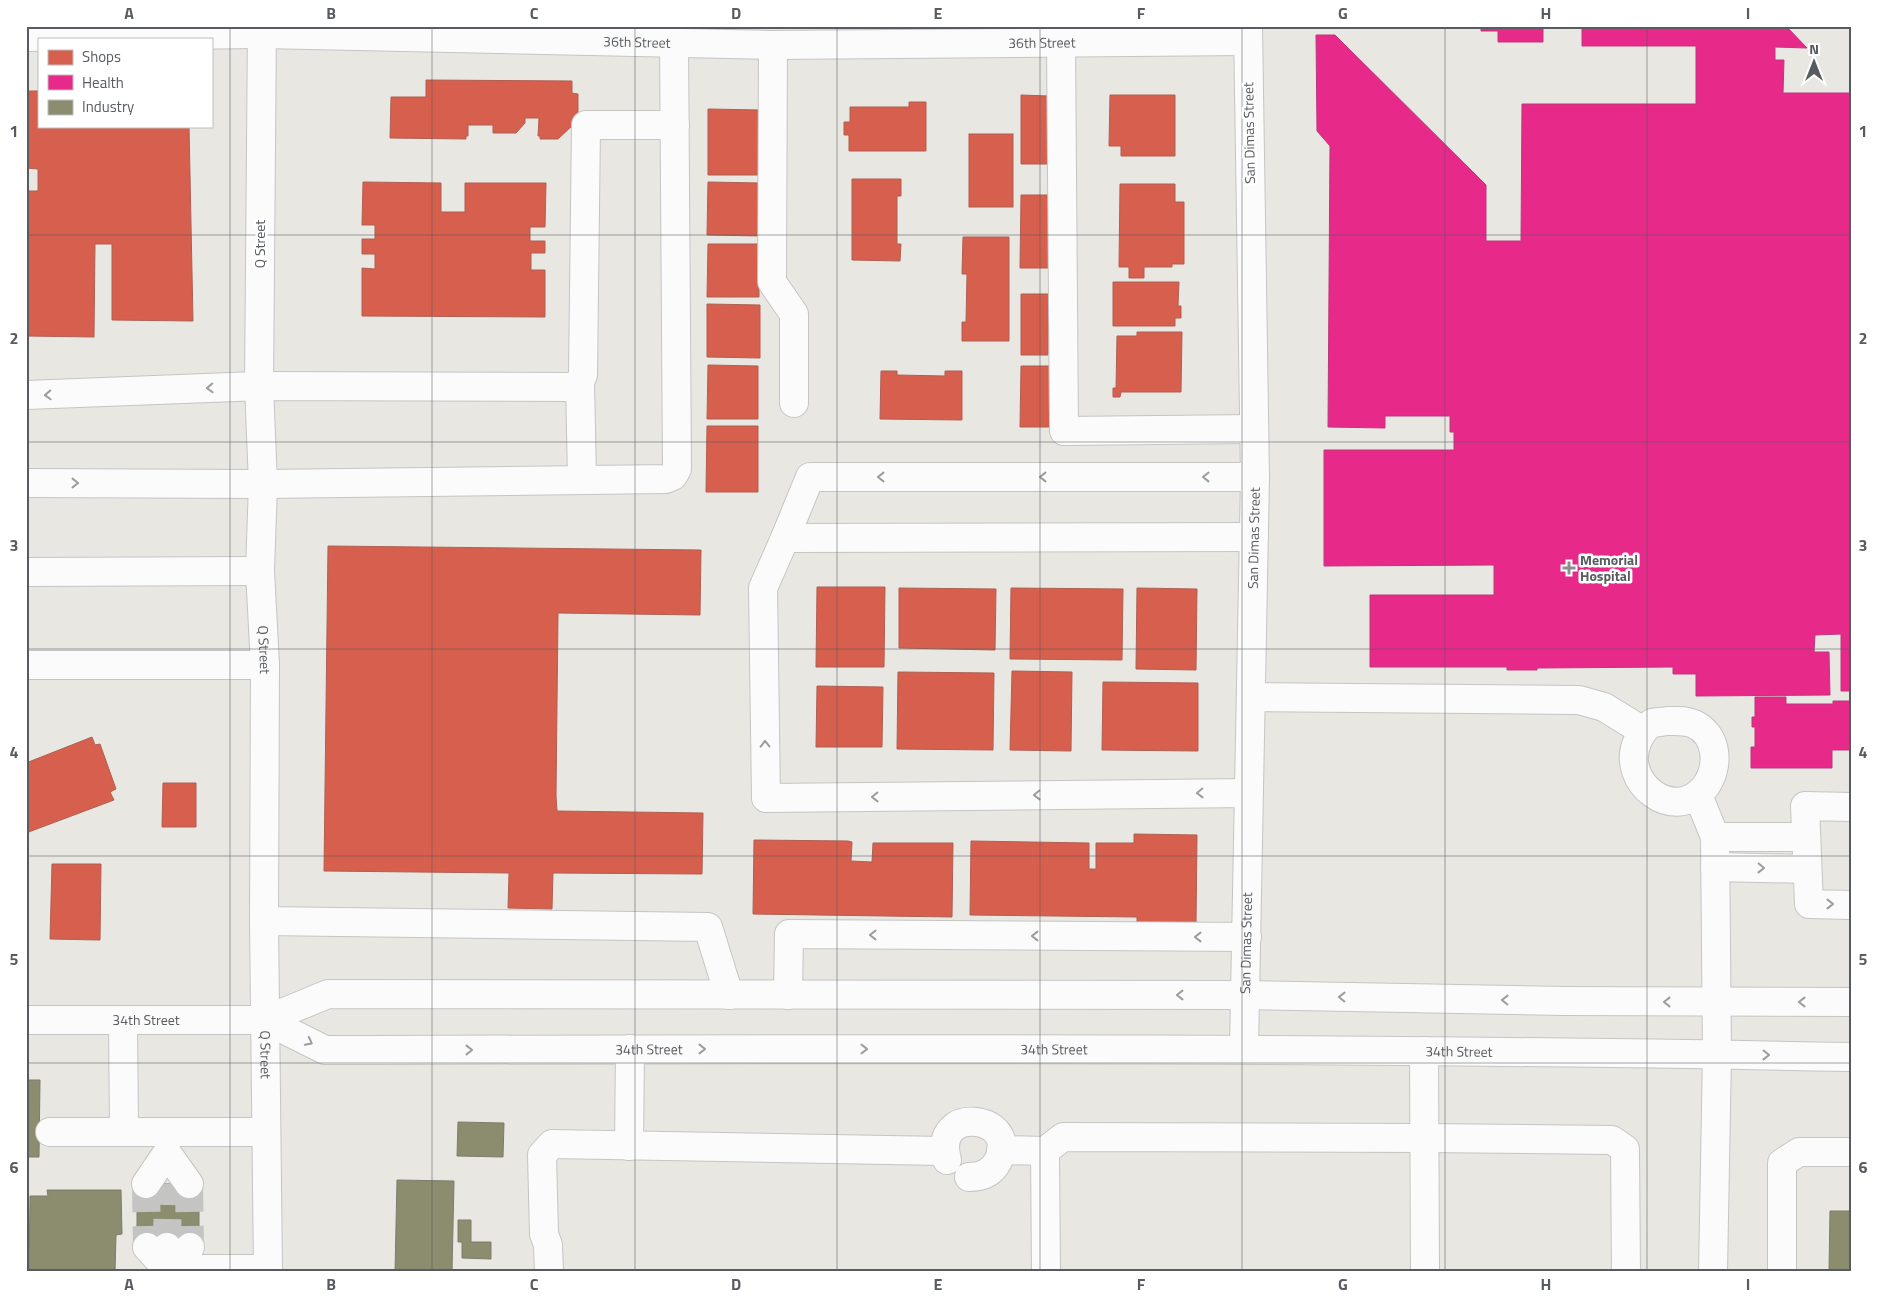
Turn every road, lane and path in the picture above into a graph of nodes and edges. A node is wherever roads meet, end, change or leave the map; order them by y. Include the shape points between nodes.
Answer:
1 (262, 30) edge
2 (1248, 34) edge
3 (26, 37) edge
4 (1061, 42) junction
5 (674, 43) junction
6 (773, 45) junction
7 (675, 125) junction
8 (580, 382) junction
9 (259, 386) junction
10 (26, 396) edge
11 (794, 403) dead end
12 (1254, 429) junction
13 (1255, 477) junction
14 (582, 479) junction
15 (26, 483) edge
16 (263, 484) junction
17 (1254, 537) junction
18 (785, 538) junction
19 (260, 571) junction
20 (26, 572) edge
21 (26, 665) edge
22 (264, 665) junction
23 (1251, 697) junction
24 (1643, 731) junction
25 (1249, 793) junction
26 (1698, 795) junction
27 (1851, 807) edge
28 (1715, 837) junction
29 (1806, 837) junction
30 (1715, 867) junction
31 (1807, 869) junction
32 (1851, 904) edge
33 (264, 921) junction
34 (1246, 938) junction
35 (729, 995) junction
36 (788, 995) junction
37 (1245, 995) junction
38 (1716, 1002) junction
39 (1851, 1002) edge
40 (26, 1020) edge
41 (123, 1020) junction
42 (265, 1020) junction
43 (630, 1049) junction
44 (1244, 1049) junction
45 (1424, 1051) junction
46 (1717, 1054) junction
47 (1851, 1057) edge
48 (50, 1132) dead end
49 (124, 1132) junction
50 (266, 1132) junction
51 (1425, 1138) junction
52 (167, 1142) junction
53 (629, 1146) junction
54 (1001, 1150) junction
55 (1045, 1151) junction
56 (1851, 1152) edge
57 (969, 1177) dead end
58 (168, 1184) tunnel mouth
59 (173, 1258) edge
60 (268, 1270) edge
61 (549, 1272) edge
62 (1046, 1272) edge
63 (1425, 1272) edge
64 (1626, 1272) edge
65 (1713, 1272) edge
66 (1782, 1272) edge

1 - 3 street, 36th Street
1 - 5 street, 36th Street
1 - 9 street, Q Street
2 - 4 street, 36th Street
2 - 12 street, San Dimas Street
4 - 6 street, 36th Street
4 - 12 street via 1064,431
5 - 6 street, 36th Street
5 - 7 street
6 - 11 street via 772,282 794,314
7 - 8 street via 586,124 583,374
7 - 14 street via 677,469 666,479
8 - 9 street via 571,386
8 - 14 street
9 -> 10 street
9 - 16 street, Q Street
12 - 13 street, San Dimas Street
13 - 17 street, San Dimas Street
13 -> 18 street via 810,478
14 - 16 street
15 -> 16 street
16 - 19 street, Q Street
17 - 18 street
17 - 23 street, San Dimas Street
25 -> 18 street via 766,798 763,588
19 - 20 street
19 - 22 street, Q Street
21 - 22 street
22 - 33 street, Q Street
23 - 24 street via 1579,700 1604,707
23 - 25 street, San Dimas Street
24 - 26 street via 1634,758 1643,785 1655,796 1670,801
24 - 26 street via 1652,723 1683,721 1700,728 1708,737 1714,747 1715,761 1707,785
25 - 34 street, San Dimas Street
26 - 28 street
27 - 29 street via 1805,806
28 - 29 street
28 - 30 street
29 - 31 street
30 -> 31 street
30 - 38 street
31 -> 32 street via 1809,904
33 - 35 street via 708,927
33 - 42 street, Q Street
34 -> 36 street via 788,934
34 - 37 street, San Dimas Street
35 - 36 street, 34th Street
35 - 42 street, 34th Street via 328,994
37 -> 36 street, 34th Street
38 -> 37 street, 34th Street
37 - 44 street, San Dimas Street
39 -> 38 street, 34th Street
38 - 46 street
40 - 41 street, 34th Street
41 - 42 street, 34th Street
41 - 49 street
42 -> 43 street, 34th Street via 325,1050
42 - 50 street, Q Street
43 -> 44 street, 34th Street
43 - 53 street
44 - 45 street, 34th Street
45 - 46 street, 34th Street
45 - 51 street
46 -> 47 street, 34th Street
46 - 65 street
48 - 49 street
49 - 52 street
50 - 52 street
50 - 60 street, Q Street
51 - 55 street via 1063,1137
51 - 63 street
51 - 64 street via 1612,1140 1625,1148
52 - 58 street
53 - 54 street via 946,1155 945,1141 949,1133 955,1126 972,1120 996,1132
53 - 61 street via 552,1144 542,1155 544,1234 548,1245
54 - 55 street
54 - 57 street via 995,1167 978,1177
55 - 62 street
56 - 66 street via 1800,1152 1782,1163
59 - 60 street

